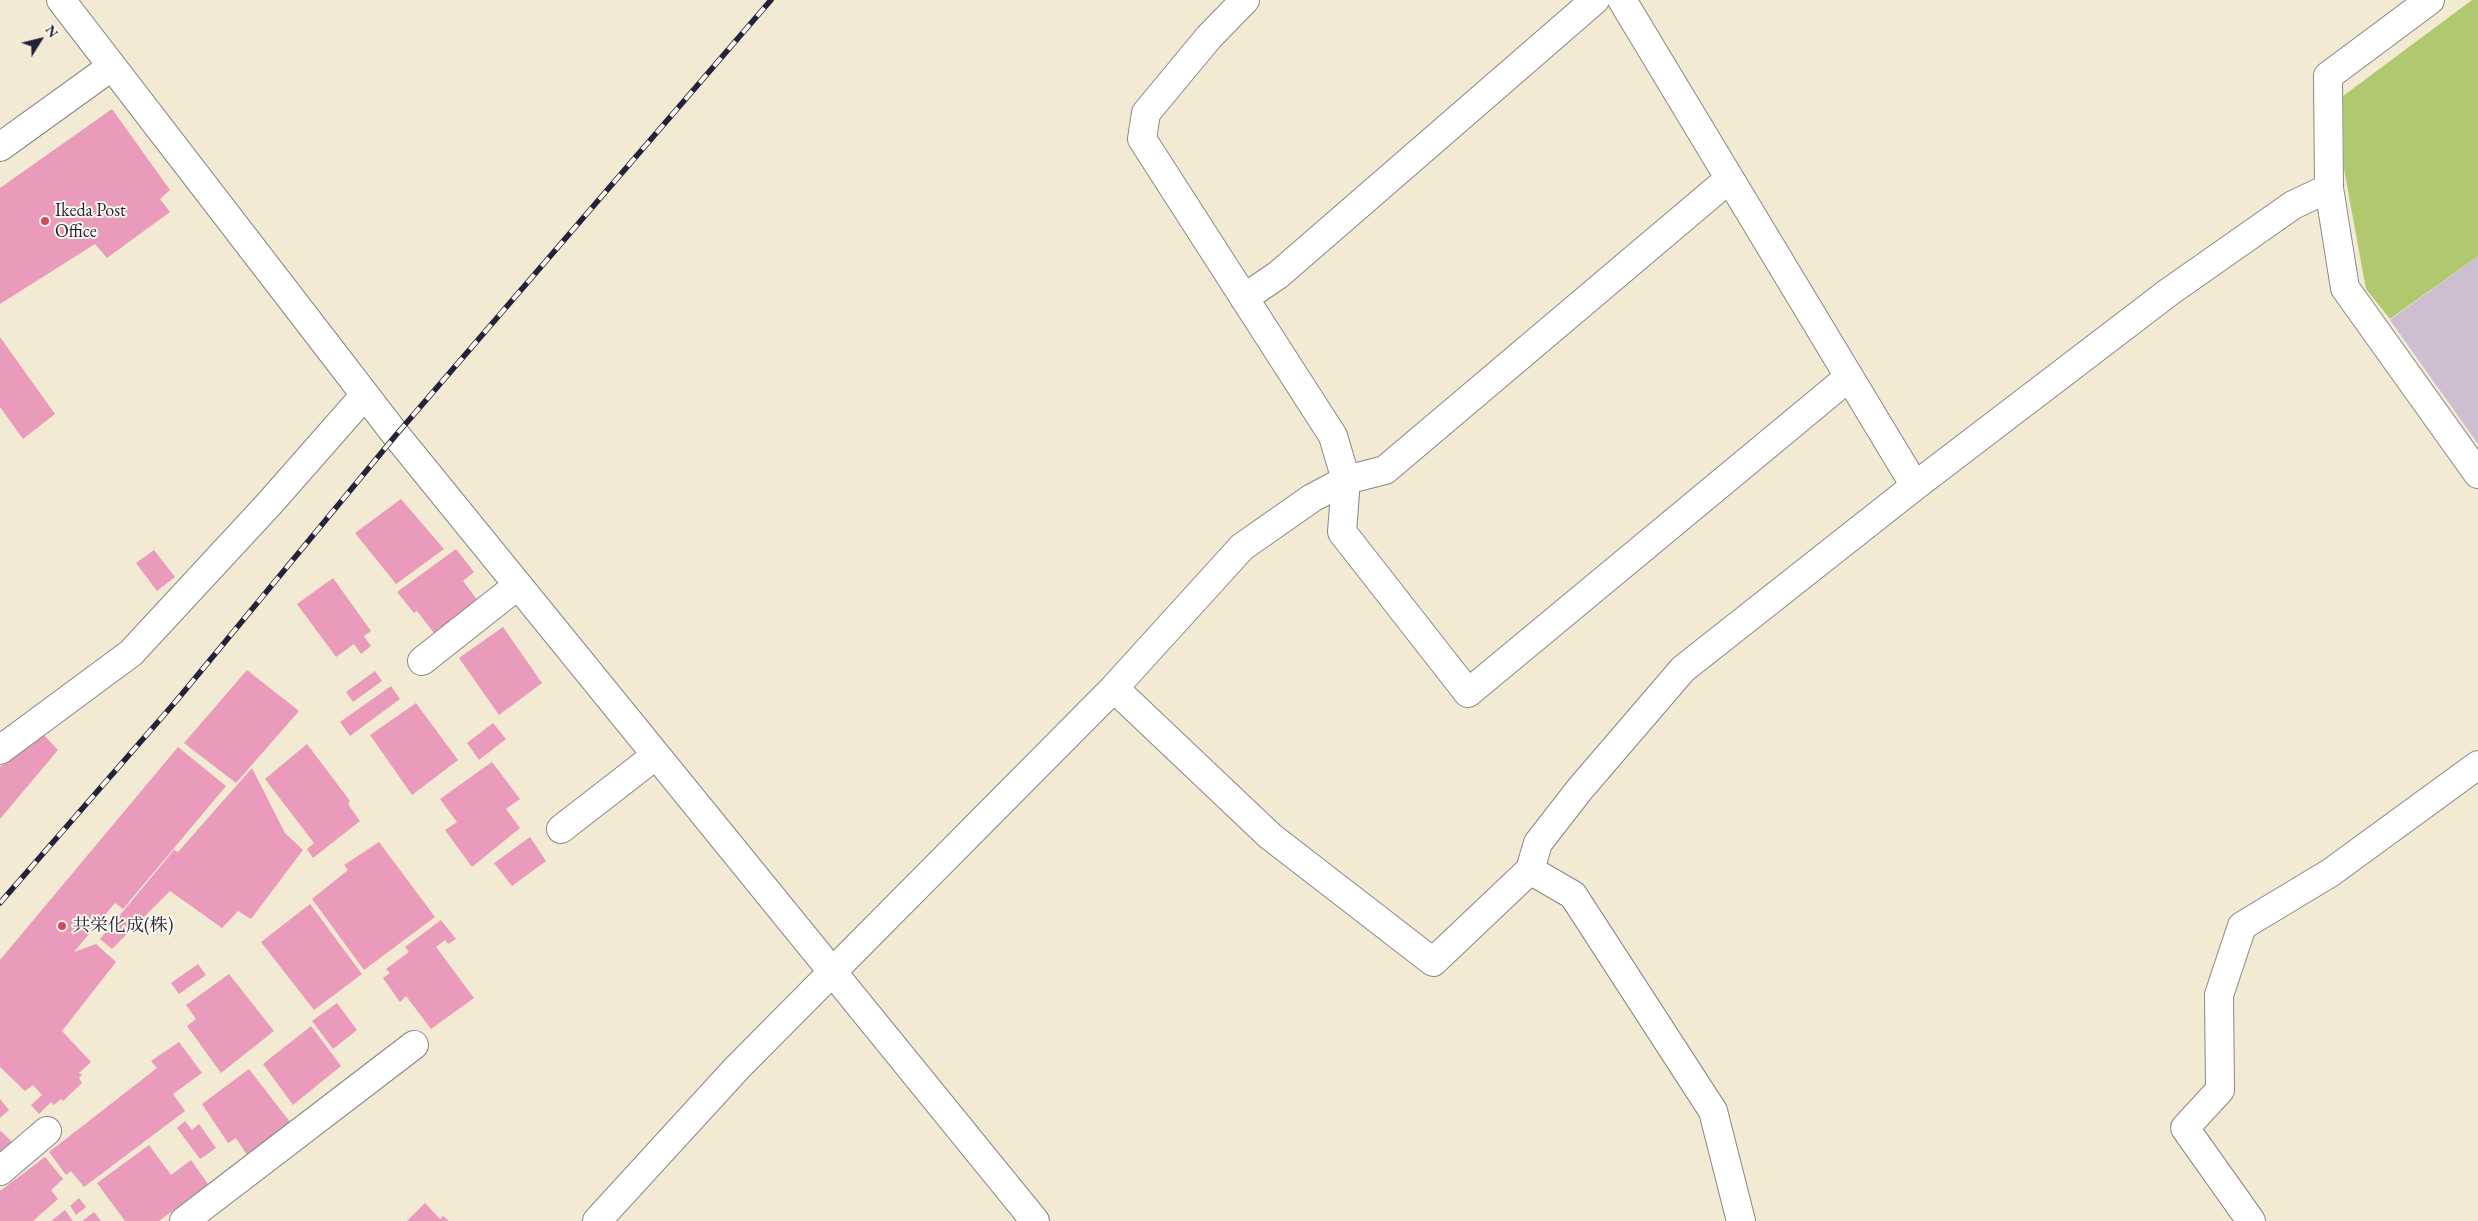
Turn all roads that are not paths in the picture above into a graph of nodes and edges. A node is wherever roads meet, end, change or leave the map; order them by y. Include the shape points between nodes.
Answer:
1 (62, 0) edge
2 (1245, 0) edge
3 (1595, 0) edge
4 (2430, 0) edge
5 (1631, 3) edge
6 (111, 66) junction
7 (0, 148) edge
8 (1729, 179) junction
9 (2329, 188) junction
10 (1244, 298) junction
11 (1849, 377) junction
12 (364, 396) junction
13 (2478, 474) edge
14 (1346, 480) junction
15 (1915, 486) junction
16 (518, 586) junction
17 (422, 661) dead end
18 (1114, 688) junction
19 (0, 750) edge
20 (655, 756) junction
21 (2478, 765) edge
22 (561, 829) dead end
23 (1530, 870) junction
24 (831, 973) junction
25 (414, 1045) dead end
26 (47, 1131) dead end
27 (0, 1171) edge
28 (184, 1221) edge
29 (597, 1221) edge
30 (1035, 1221) edge
31 (1741, 1221) edge
32 (2251, 1221) edge

1 - 6 street
2 - 10 street via 1209,37 1146,113 1142,139
3 - 10 street via 1278,275
4 - 9 street via 2328,76
5 - 8 street
6 - 7 street
6 - 12 street
8 - 11 street
8 - 14 street via 1385,470
9 - 13 street via 2345,288
9 - 15 street via 2293,205 2177,286
10 - 14 street via 1333,436
11 - 14 street via 1468,693 1342,532
11 - 15 street
12 - 16 street
12 - 19 street via 130,653
14 - 18 street via 1312,498 1242,547
15 - 23 street via 1683,669 1538,843
16 - 17 street
16 - 20 street
18 - 23 street via 1270,836 1433,962
18 - 24 street
20 - 22 street
20 - 24 street
21 - 32 street via 2330,873 2242,926 2219,994 2220,1090 2185,1128
23 - 31 street via 1573,895 1714,1111
24 - 29 street via 737,1068
24 - 30 street
25 - 28 street
26 - 27 street

